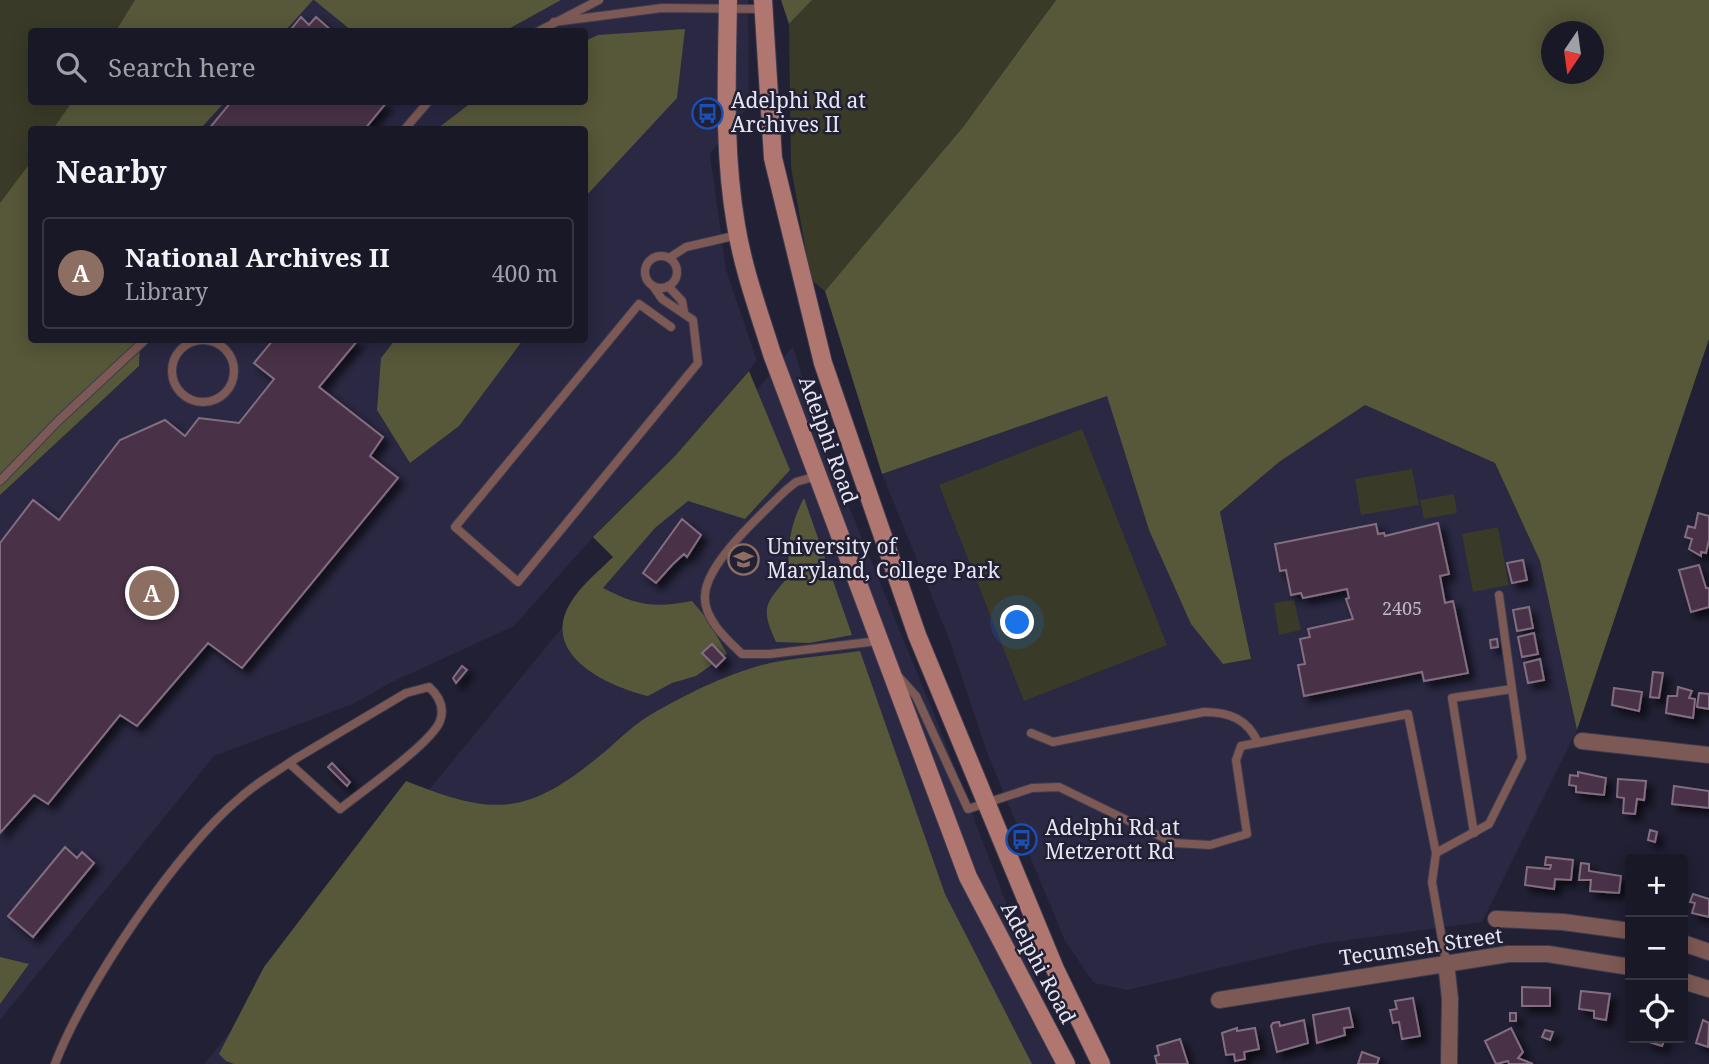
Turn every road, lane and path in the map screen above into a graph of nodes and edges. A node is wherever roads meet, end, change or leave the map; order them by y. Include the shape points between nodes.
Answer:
1 (599, 0) edge
2 (728, 4) edge
3 (763, 4) edge
4 (554, 22) junction
5 (544, 28) edge
6 (425, 105) edge
7 (407, 126) edge
8 (738, 235) junction
9 (669, 258) junction
10 (653, 286) junction
11 (668, 286) junction
12 (684, 312) junction
13 (671, 327) dead end
14 (142, 343) edge
15 (190, 343) edge
16 (225, 343) edge
17 (817, 476) junction
18 (0, 481) edge
19 (1499, 595) dead end
20 (878, 642) junction
21 (886, 662) junction
22 (1512, 689) junction
23 (1031, 733) dead end
24 (1582, 741) dead end
25 (1258, 743) junction
26 (1709, 755) edge
27 (289, 763) junction
28 (987, 804) junction
29 (1474, 833) junction
30 (1436, 853) junction
31 (1496, 919) dead end
32 (1625, 930) edge
33 (1688, 945) edge
34 (1709, 953) edge
35 (1446, 962) junction
36 (1625, 966) edge
37 (1688, 983) edge
38 (1709, 989) edge
39 (1219, 1000) dead end
40 (1063, 1061) edge
41 (55, 1064) edge
42 (1101, 1064) edge
43 (1449, 1064) edge

1 - 4 lane
2 - 3 lane
2 - 4 lane
2 - 8 main road, Adelphi Road via 724,94
3 - 28 main road, Adelphi Road via 772,158 823,363 917,635
4 - 5 lane
6 - 7 lane
8 - 9 lane via 686,247
8 - 17 main road, Adelphi Road via 772,354
9 - 10 lane via 657,256 647,264 645,276
9 - 11 lane via 677,274
10 - 11 lane
10 - 12 lane via 662,299
11 - 12 lane via 682,301
12 - 13 lane via 693,320 698,363 518,582 455,527 639,304
14 - 18 lane
15 - 16 lane via 173,363 172,379 179,392 192,401 207,403 221,398 231,387 235,372
17 - 20 main road, Adelphi Road
17 - 20 lane via 785,491 723,559 704,596 709,614 723,636 742,653
19 - 22 lane
20 - 21 main road, Adelphi Road
21 - 28 lane via 916,696 963,802 968,809
21 - 40 main road, Adelphi Road via 968,877
22 - 29 lane via 1521,758 1489,824
22 - 29 lane via 1452,698
23 - 25 lane via 1053,742 1221,712 1249,725
24 - 26 street
25 - 28 lane via 1241,746 1236,760 1247,834 1210,845 1174,843 1059,787 1032,788
25 - 30 lane via 1408,714
27 - 27 lane via 340,809 440,723 438,696 429,687 406,693
27 - 41 lane via 241,797 187,853 92,990
28 - 42 main road, Adelphi Road via 1055,969
29 - 30 lane
30 - 35 lane via 1432,882
31 - 32 street, Tecumseh Street
33 - 34 street
35 - 36 street, Tecumseh Street via 1548,954
35 - 39 street, Tecumseh Street
35 - 43 street
37 - 38 street

